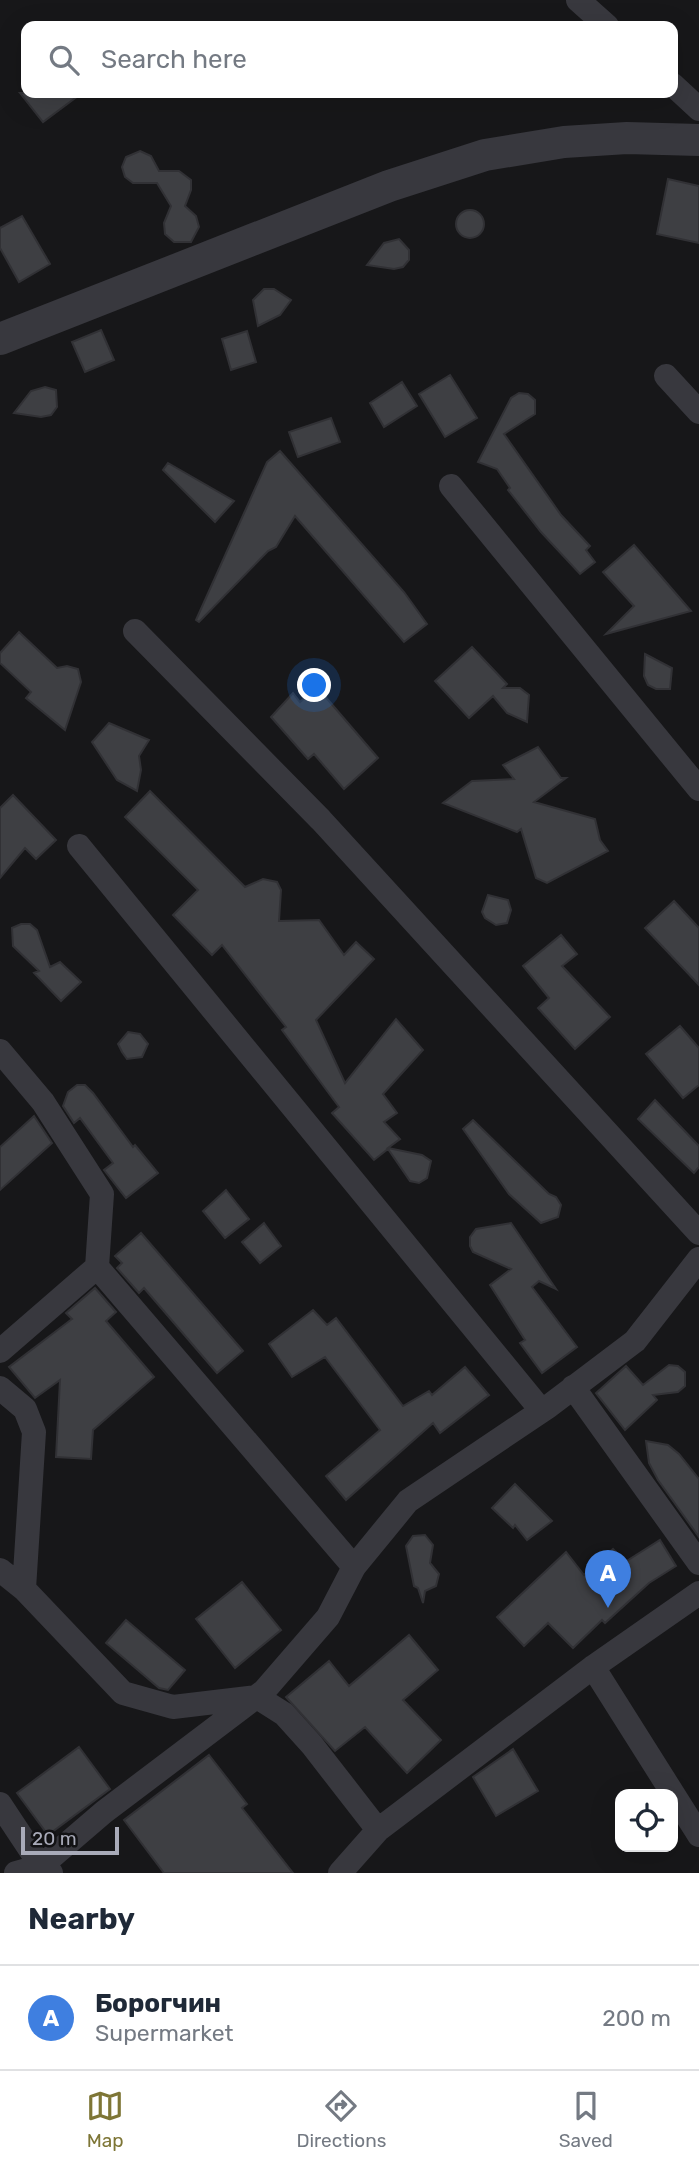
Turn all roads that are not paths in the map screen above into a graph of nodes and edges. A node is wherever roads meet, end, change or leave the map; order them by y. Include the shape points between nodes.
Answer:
1 (578, 0) edge
2 (601, 21) edge
3 (678, 90) edge
4 (699, 109) edge
5 (699, 140) edge
6 (0, 339) edge
7 (666, 376) dead end
8 (699, 412) edge
9 (451, 486) dead end
10 (135, 631) dead end
11 (699, 789) edge
12 (79, 846) dead end
13 (0, 1051) edge
14 (699, 1233) edge
15 (699, 1259) edge
16 (97, 1267) junction
17 (0, 1352) edge
18 (573, 1387) junction
19 (0, 1388) edge
20 (541, 1410) junction
21 (699, 1563) edge
22 (354, 1567) junction
23 (0, 1570) edge
24 (24, 1589) junction
25 (699, 1593) edge
26 (593, 1667) junction
27 (257, 1697) junction
28 (0, 1804) edge
29 (378, 1830) junction
30 (699, 1835) edge
31 (46, 1869) edge
32 (16, 1873) edge
33 (340, 1873) edge

1 - 2 street
3 - 4 street
5 - 6 street via 564,142 485,155 389,186
7 - 8 street
9 - 11 street
10 - 14 street via 321,820
12 - 20 street
13 - 16 street via 43,1102 102,1194
15 - 18 street via 635,1341
16 - 17 street
16 - 22 street
18 - 20 street
18 - 21 street
19 - 24 street via 25,1409 34,1432
20 - 22 street via 408,1501
22 - 27 street via 328,1617
23 - 24 street
24 - 27 street via 123,1693 173,1707
25 - 26 street
26 - 29 street
26 - 30 street
27 - 29 street via 284,1714
27 - 31 street via 104,1812
28 - 31 street
29 - 33 street
31 - 32 street

